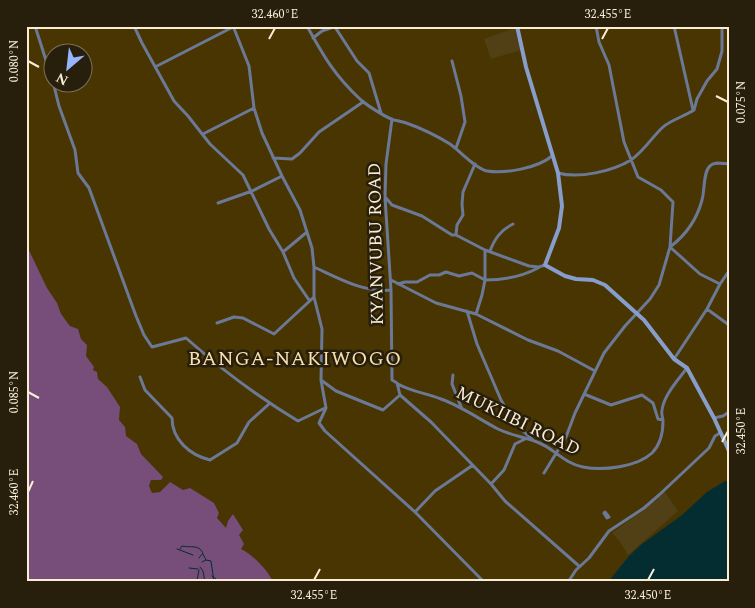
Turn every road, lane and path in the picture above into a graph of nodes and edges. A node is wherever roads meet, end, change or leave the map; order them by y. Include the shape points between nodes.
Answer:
1 (35, 26) edge
2 (134, 26) edge
3 (233, 26) edge
4 (308, 26) edge
5 (336, 26) edge
6 (517, 26) edge
7 (596, 26) edge
8 (674, 26) edge
9 (722, 26) edge
10 (314, 38) junction
11 (42, 47) edge
12 (452, 62) dead end
13 (155, 67) junction
14 (56, 92) edge
15 (363, 102) junction
16 (254, 108) junction
17 (694, 110) junction
18 (381, 113) junction
19 (392, 119) junction
20 (203, 134) junction
21 (456, 148) junction
22 (552, 156) junction
23 (273, 158) junction
24 (632, 159) junction
25 (476, 164) junction
26 (729, 164) edge
27 (558, 173) junction
28 (282, 176) junction
29 (252, 191) junction
30 (386, 197) junction
31 (218, 203) dead end
32 (513, 224) dead end
33 (307, 232) junction
34 (456, 235) junction
35 (670, 247) junction
36 (485, 250) junction
37 (490, 251) junction
38 (283, 252) junction
39 (545, 265) junction
40 (314, 267) junction
41 (539, 267) junction
42 (729, 271) edge
43 (390, 280) junction
44 (485, 280) junction
45 (397, 284) junction
46 (720, 284) junction
47 (391, 290) junction
48 (314, 297) junction
49 (309, 300) junction
50 (707, 309) junction
51 (467, 311) junction
52 (636, 313) junction
53 (476, 314) junction
54 (217, 323) dead end
55 (729, 326) edge
56 (674, 359) junction
57 (687, 368) junction
58 (595, 371) junction
59 (453, 374) dead end
60 (140, 377) dead end
61 (320, 380) junction
62 (397, 383) junction
63 (584, 394) junction
64 (400, 395) junction
65 (269, 404) junction
66 (326, 408) junction
67 (462, 409) junction
68 (729, 412) edge
69 (714, 418) junction
70 (663, 420) junction
71 (720, 433) junction
72 (525, 439) junction
73 (534, 441) junction
74 (729, 451) edge
75 (554, 454) junction
76 (473, 465) junction
77 (544, 473) dead end
78 (491, 484) junction
79 (415, 512) junction
80 (579, 566) junction
81 (484, 582) edge
82 (568, 582) edge

1 - 11 street
2 - 13 street
3 - 13 street
3 - 16 street via 249,66
4 - 10 street
5 - 10 street
5 - 18 street via 368,73
6 - 22 street
7 - 24 street via 609,65 624,142
8 - 17 street
9 - 17 street via 722,51 717,69 707,81
10 - 15 street via 338,77
12 - 21 street via 464,122
13 - 20 street via 174,101
14 - 65 street via 76,154 78,173 89,188 136,316 152,347 186,338
15 - 18 street
15 - 23 street via 318,132 292,159
16 - 20 street
16 - 23 street
17 - 24 street via 663,127
18 - 19 street
19 - 21 street via 424,130
19 - 30 street, KYANVUBU ROAD via 386,164
20 - 29 street via 243,175
21 - 25 street
22 - 25 street via 536,166 509,171 484,171
22 - 27 street
23 - 28 street
24 - 27 street via 589,175 570,177
24 - 35 street via 638,176 673,202
25 - 34 street via 463,192 463,215
26 - 35 street via 710,165 697,215
27 - 39 street via 561,221
28 - 29 street
28 - 33 street
29 - 31 street
29 - 38 street
30 - 34 street via 392,205 422,216
30 - 43 street, KYANVUBU ROAD
32 - 37 street via 502,230
33 - 38 street
33 - 40 street
34 - 36 street
35 - 46 street via 700,274
35 - 52 street via 655,292
36 - 37 street
36 - 44 street
37 - 41 street
38 - 49 street via 294,278
39 - 41 street
39 - 52 street via 565,276 594,280
40 - 47 street via 369,289
40 - 48 street
41 - 44 street via 522,275
42 - 46 street
43 - 45 street
43 - 47 street, KYANVUBU ROAD
44 - 45 street via 472,273 459,276 446,272 429,275 417,282
44 - 53 street
45 - 51 street via 436,303
46 - 50 street
47 - 62 street, KYANVUBU ROAD via 390,373
48 - 49 street
48 - 61 street via 322,329
49 - 54 street via 274,334 234,316
50 - 55 street
50 - 56 street
51 - 53 street
51 - 73 street via 501,400 516,425
52 - 56 street
52 - 58 street
53 - 58 street
56 - 57 street
57 - 69 street
57 - 70 street, MUKIIBI ROAD via 664,404 661,411
58 - 63 street
59 - 67 street via 452,384
60 - 65 street via 145,390 172,418 172,428 181,443 197,457 210,460 237,443 249,422
61 - 64 street via 336,391 383,410
61 - 66 street
62 - 64 street, KYANVUBU ROAD
62 - 67 street, MUKIIBI ROAD
63 - 70 street via 611,405 642,395 653,403 658,419
63 - 75 street via 566,437
64 - 76 street
65 - 66 street via 298,421
66 - 79 street via 319,423 322,427
67 - 72 street, MUKIIBI ROAD via 500,430
68 - 69 street
69 - 71 street
70 - 75 street, MUKIIBI ROAD via 662,433 654,451 646,458 629,464 612,468 584,467
71 - 74 street
71 - 80 street via 709,448 644,508 608,530 589,558
72 - 73 street, MUKIIBI ROAD
72 - 78 street via 515,444 504,470
73 - 75 street, MUKIIBI ROAD
75 - 77 street
76 - 78 street
76 - 79 street via 435,491
78 - 80 street via 505,501
79 - 81 street
80 - 82 street

